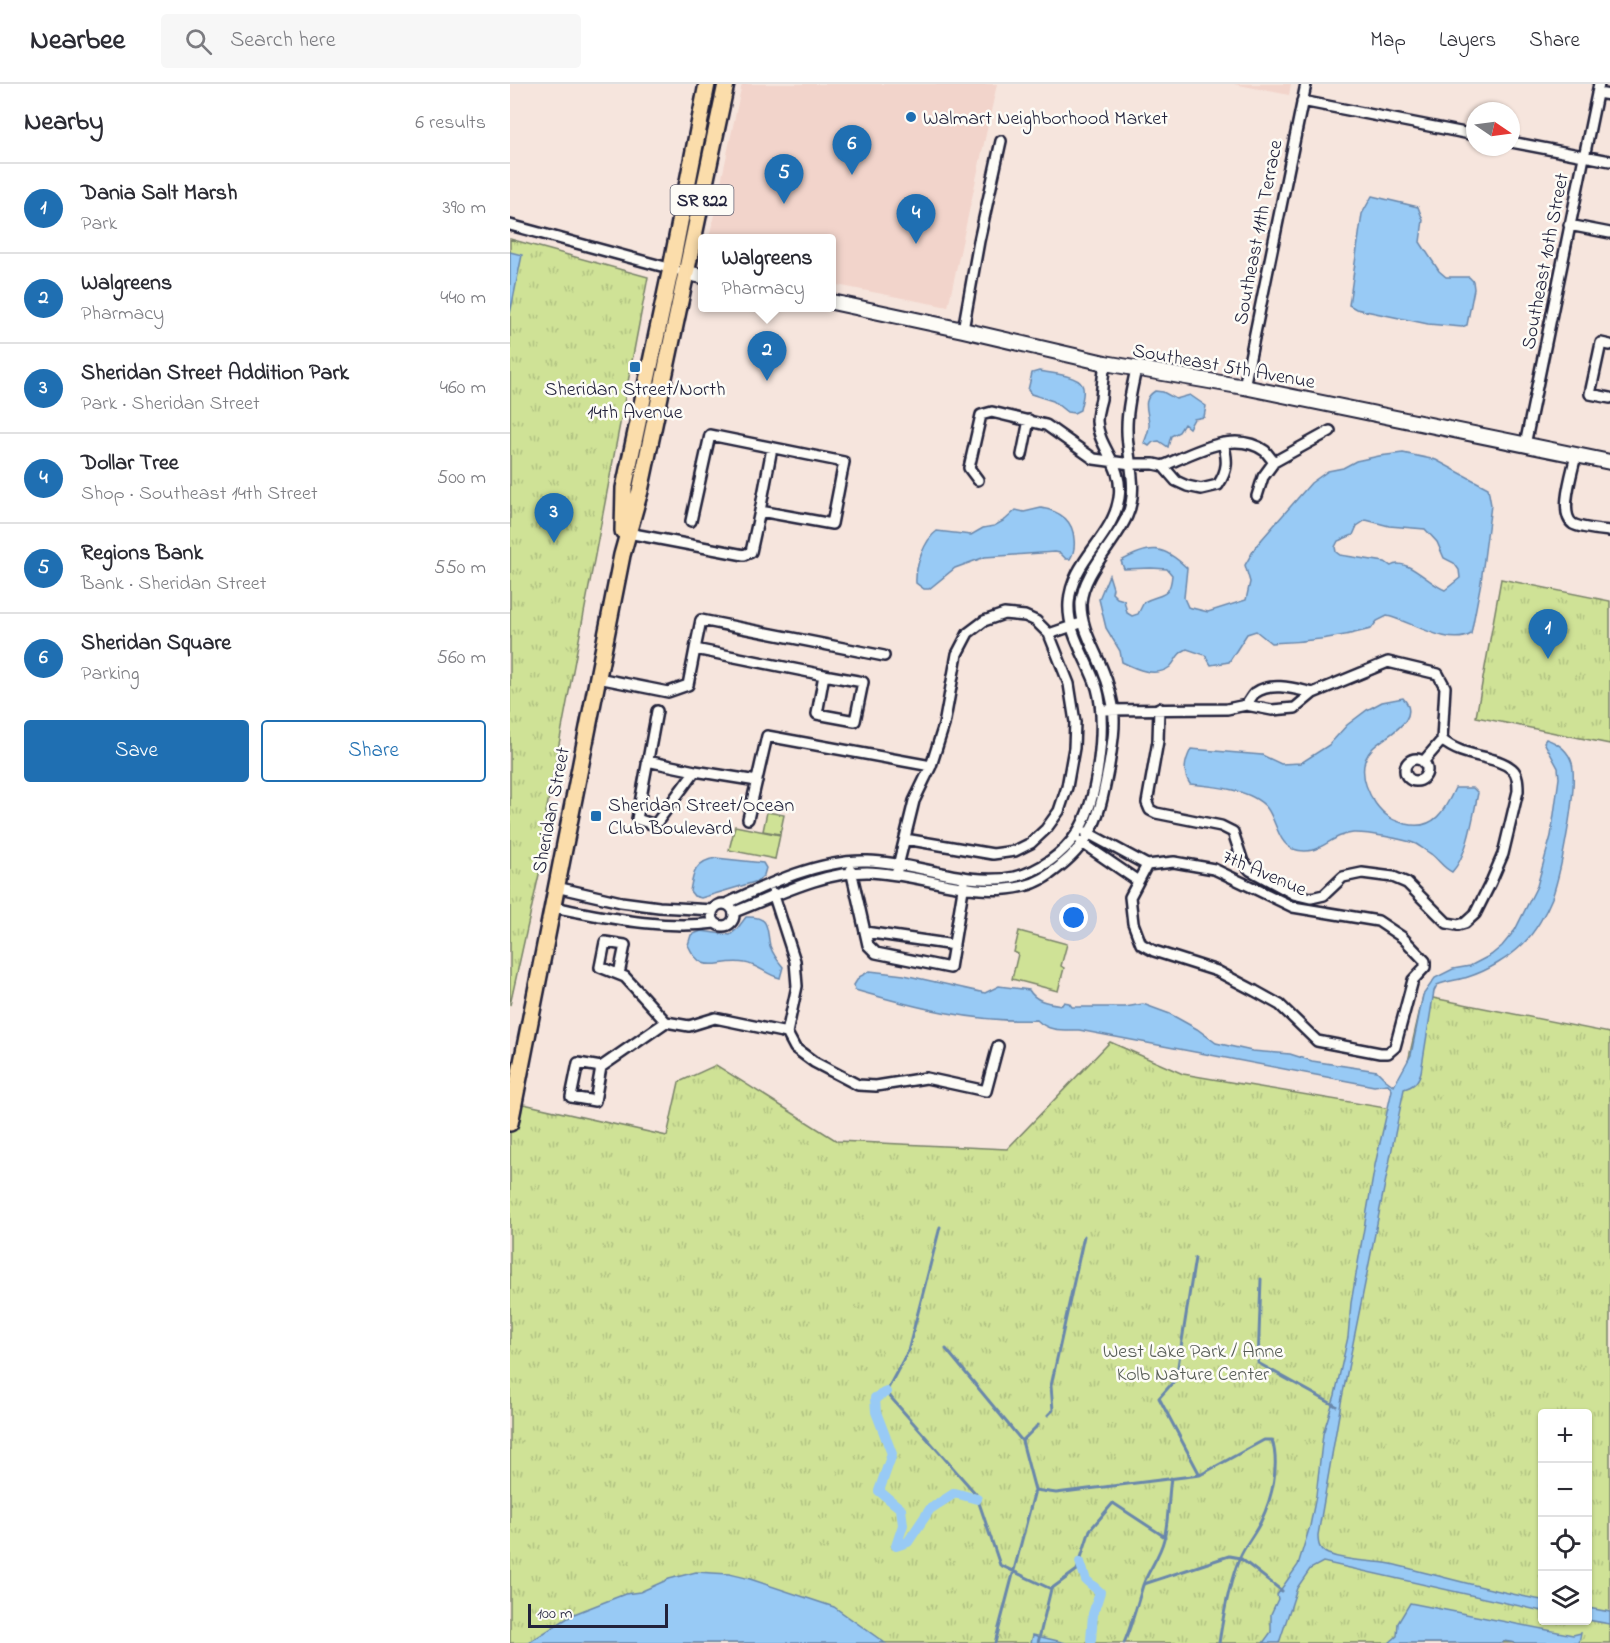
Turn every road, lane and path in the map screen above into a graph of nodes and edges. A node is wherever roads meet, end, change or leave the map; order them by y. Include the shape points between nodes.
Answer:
1 (707, 84) edge
2 (717, 84) edge
3 (1305, 84) edge
4 (1598, 88) edge
5 (724, 92) edge
6 (1610, 95) edge
7 (1302, 101) junction
8 (1466, 133) edge
9 (1001, 141) dead end
10 (1520, 144) edge
11 (1583, 156) junction
12 (1610, 161) edge
13 (510, 225) edge
14 (1569, 225) junction
15 (1610, 233) edge
16 (701, 234) edge
17 (698, 255) edge
18 (671, 268) junction
19 (695, 274) edge
20 (836, 303) edge
21 (963, 330) junction
22 (1610, 345) edge
23 (1105, 363) junction
24 (1136, 369) junction
25 (1244, 387) junction
26 (1610, 398) edge
27 (1029, 420) junction
28 (1330, 431) dead end
29 (1223, 443) junction
30 (1525, 445) junction
31 (772, 448) junction
32 (1022, 455) dead end
33 (1576, 455) junction
34 (1114, 462) junction
35 (1274, 462) junction
36 (1610, 462) edge
37 (1131, 464) junction
38 (1163, 466) junction
39 (978, 480) dead end
40 (1257, 496) dead end
41 (760, 511) junction
42 (691, 520) dead end
43 (1610, 531) edge
44 (628, 533) junction
45 (622, 555) junction
46 (1083, 622) junction
47 (1072, 626) junction
48 (1049, 634) junction
49 (695, 649) junction
50 (884, 656) dead end
51 (824, 675) junction
52 (598, 680) junction
53 (1313, 693) junction
54 (1246, 705) junction
55 (1159, 708) junction
56 (1101, 710) junction
57 (1113, 710) junction
58 (657, 711) dead end
59 (1442, 740) junction
60 (647, 761) junction
61 (1423, 762) dead end
62 (931, 766) junction
63 (695, 771) junction
64 (757, 781) junction
65 (748, 819) dead end
66 (1077, 833) junction
67 (1089, 834) junction
68 (905, 839) junction
69 (1084, 845) junction
70 (1125, 853) junction
71 (849, 862) junction
72 (898, 864) junction
73 (1147, 865) junction
74 (1116, 867) junction
75 (808, 870) junction
76 (851, 874) junction
77 (896, 875) junction
78 (965, 877) junction
79 (1138, 881) junction
80 (812, 882) junction
81 (770, 885) junction
82 (556, 887) junction
83 (963, 889) junction
84 (774, 897) junction
85 (726, 904) junction
86 (552, 907) junction
87 (713, 910) junction
88 (734, 912) junction
89 (715, 923) junction
90 (865, 932) junction
91 (954, 945) junction
92 (619, 974) dead end
93 (666, 1022) junction
94 (787, 1033) junction
95 (998, 1046) dead end
96 (601, 1067) junction
97 (510, 1123) edge

1 - 18 main road, Sheridan Street / SR 822
2 - 5 main road
3 - 7 street, Southeast 11th Terrace
4 - 6 street
4 - 11 street, Southeast 10th Street
5 - 16 main road, Sheridan Street / SR 822
7 - 8 street
7 - 25 street, Southeast 11th Terrace
9 - 21 street
10 - 11 street
11 - 12 street
11 - 14 street, Southeast 10th Street
13 - 18 street
14 - 15 street
14 - 30 street, Southeast 10th Street
17 - 19 main road, Sheridan Street / SR 822
18 - 19 street
18 - 45 main road, Sheridan Street / SR 822 via 624,488
19 - 44 main road, Sheridan Street / SR 822
20 - 21 street, Southeast 5th Avenue
21 - 23 street, Southeast 5th Avenue
22 - 26 street via 1601,343 1590,394
23 - 24 street, Southeast 5th Avenue
23 - 34 street via 1097,422
24 - 25 street, Southeast 5th Avenue
24 - 37 street via 1127,427
25 - 30 street, Southeast 5th Avenue
27 - 32 street
27 - 34 street via 1046,425 1094,459
27 - 39 street via 992,412 981,415 969,468
28 - 35 street
29 - 35 street via 1243,443 1265,451
29 - 38 street
29 - 38 street via 1226,474 1218,485 1202,489 1187,486 1176,481
30 - 33 street, Southeast 5th Avenue
31 - 41 street
31 - 41 street via 844,462 832,524
31 - 42 street via 710,435
33 - 36 street, Southeast 5th Avenue
33 - 43 street via 1565,508 1568,518 1573,524
34 - 37 street
34 - 47 street via 1119,499 1105,533 1071,585
35 - 40 street via 1263,477
37 - 38 street
37 - 46 street via 1133,488 1128,515 1085,585 1081,603
41 - 44 street via 751,552 744,555
44 - 45 main road, Sheridan Street / SR 822
45 - 52 main road, Sheridan Street / SR 822
46 - 47 street
46 - 57 street via 1106,676
47 - 48 street
47 - 56 street
48 - 62 street via 1025,616 1004,614 984,621 968,633 957,654 944,725
48 - 68 street via 1069,684 1075,722 1067,787 1059,811 1031,843 1015,851 993,854
49 - 50 street via 701,620
49 - 51 street
49 - 52 street via 688,685 675,691
51 - 51 street via 817,714 855,721 863,682
52 - 82 main road, Sheridan Street / SR 822
53 - 54 street via 1295,708 1272,710
53 - 54 street via 1271,687 1255,693
53 - 59 street via 1388,662 1438,674 1445,687
54 - 55 street via 1227,709
55 - 57 street
55 - 59 street via 1158,741 1147,803 1150,810 1233,832 1243,862 1250,870 1294,894 1311,898 1324,895 1343,877 1362,873 1393,877 1407,883 1447,923 1458,925 1475,914 1503,854 1518,780 1506,766 1450,748
56 - 57 street
56 - 66 street via 1100,755 1090,802
57 - 67 street via 1112,745 1102,798
58 - 60 street
59 - 61 street
60 - 63 street
60 - 63 street via 637,819 655,825
62 - 64 street via 767,736
62 - 68 street via 914,801
63 - 64 street
64 - 65 street
66 - 67 street
66 - 69 street
66 - 78 street via 1050,861 1033,870 999,879
67 - 69 street
67 - 70 street
68 - 72 street
69 - 74 street
69 - 83 street via 1047,877 1032,884 993,891
70 - 73 street
70 - 74 street
71 - 72 street
71 - 75 street
71 - 76 street
72 - 77 street
72 - 78 street
73 - 79 street
73 - 79 street, 7th Avenue via 1174,862 1214,869 1293,907 1378,921 1402,937 1425,961 1425,967 1413,980 1395,1047 1380,1053 1317,1041 1280,1005 1255,991 1217,971 1141,944 1133,923 1130,897
74 - 79 street
75 - 80 street
75 - 81 street
76 - 77 street
76 - 80 street
76 - 90 street
77 - 83 street
78 - 83 street
80 - 84 street
81 - 84 street
81 - 85 street
82 - 86 main road, Sheridan Street / SR 822
82 - 87 street via 650,906
83 - 91 street
84 - 88 street
84 - 94 street via 795,962 796,986
85 - 87 street
85 - 88 street
86 - 89 street via 650,924
86 - 97 main road, Sheridan Street / SR 822
87 - 89 street
88 - 89 street via 729,925
90 - 91 street
90 - 91 street via 868,945 876,953 950,968
92 - 93 street
93 - 94 street via 688,1026 715,1018
93 - 96 street
94 - 95 street via 795,1048 814,1062 858,1085 926,1078 986,1091
96 - 96 street via 595,1101 571,1097 578,1063

